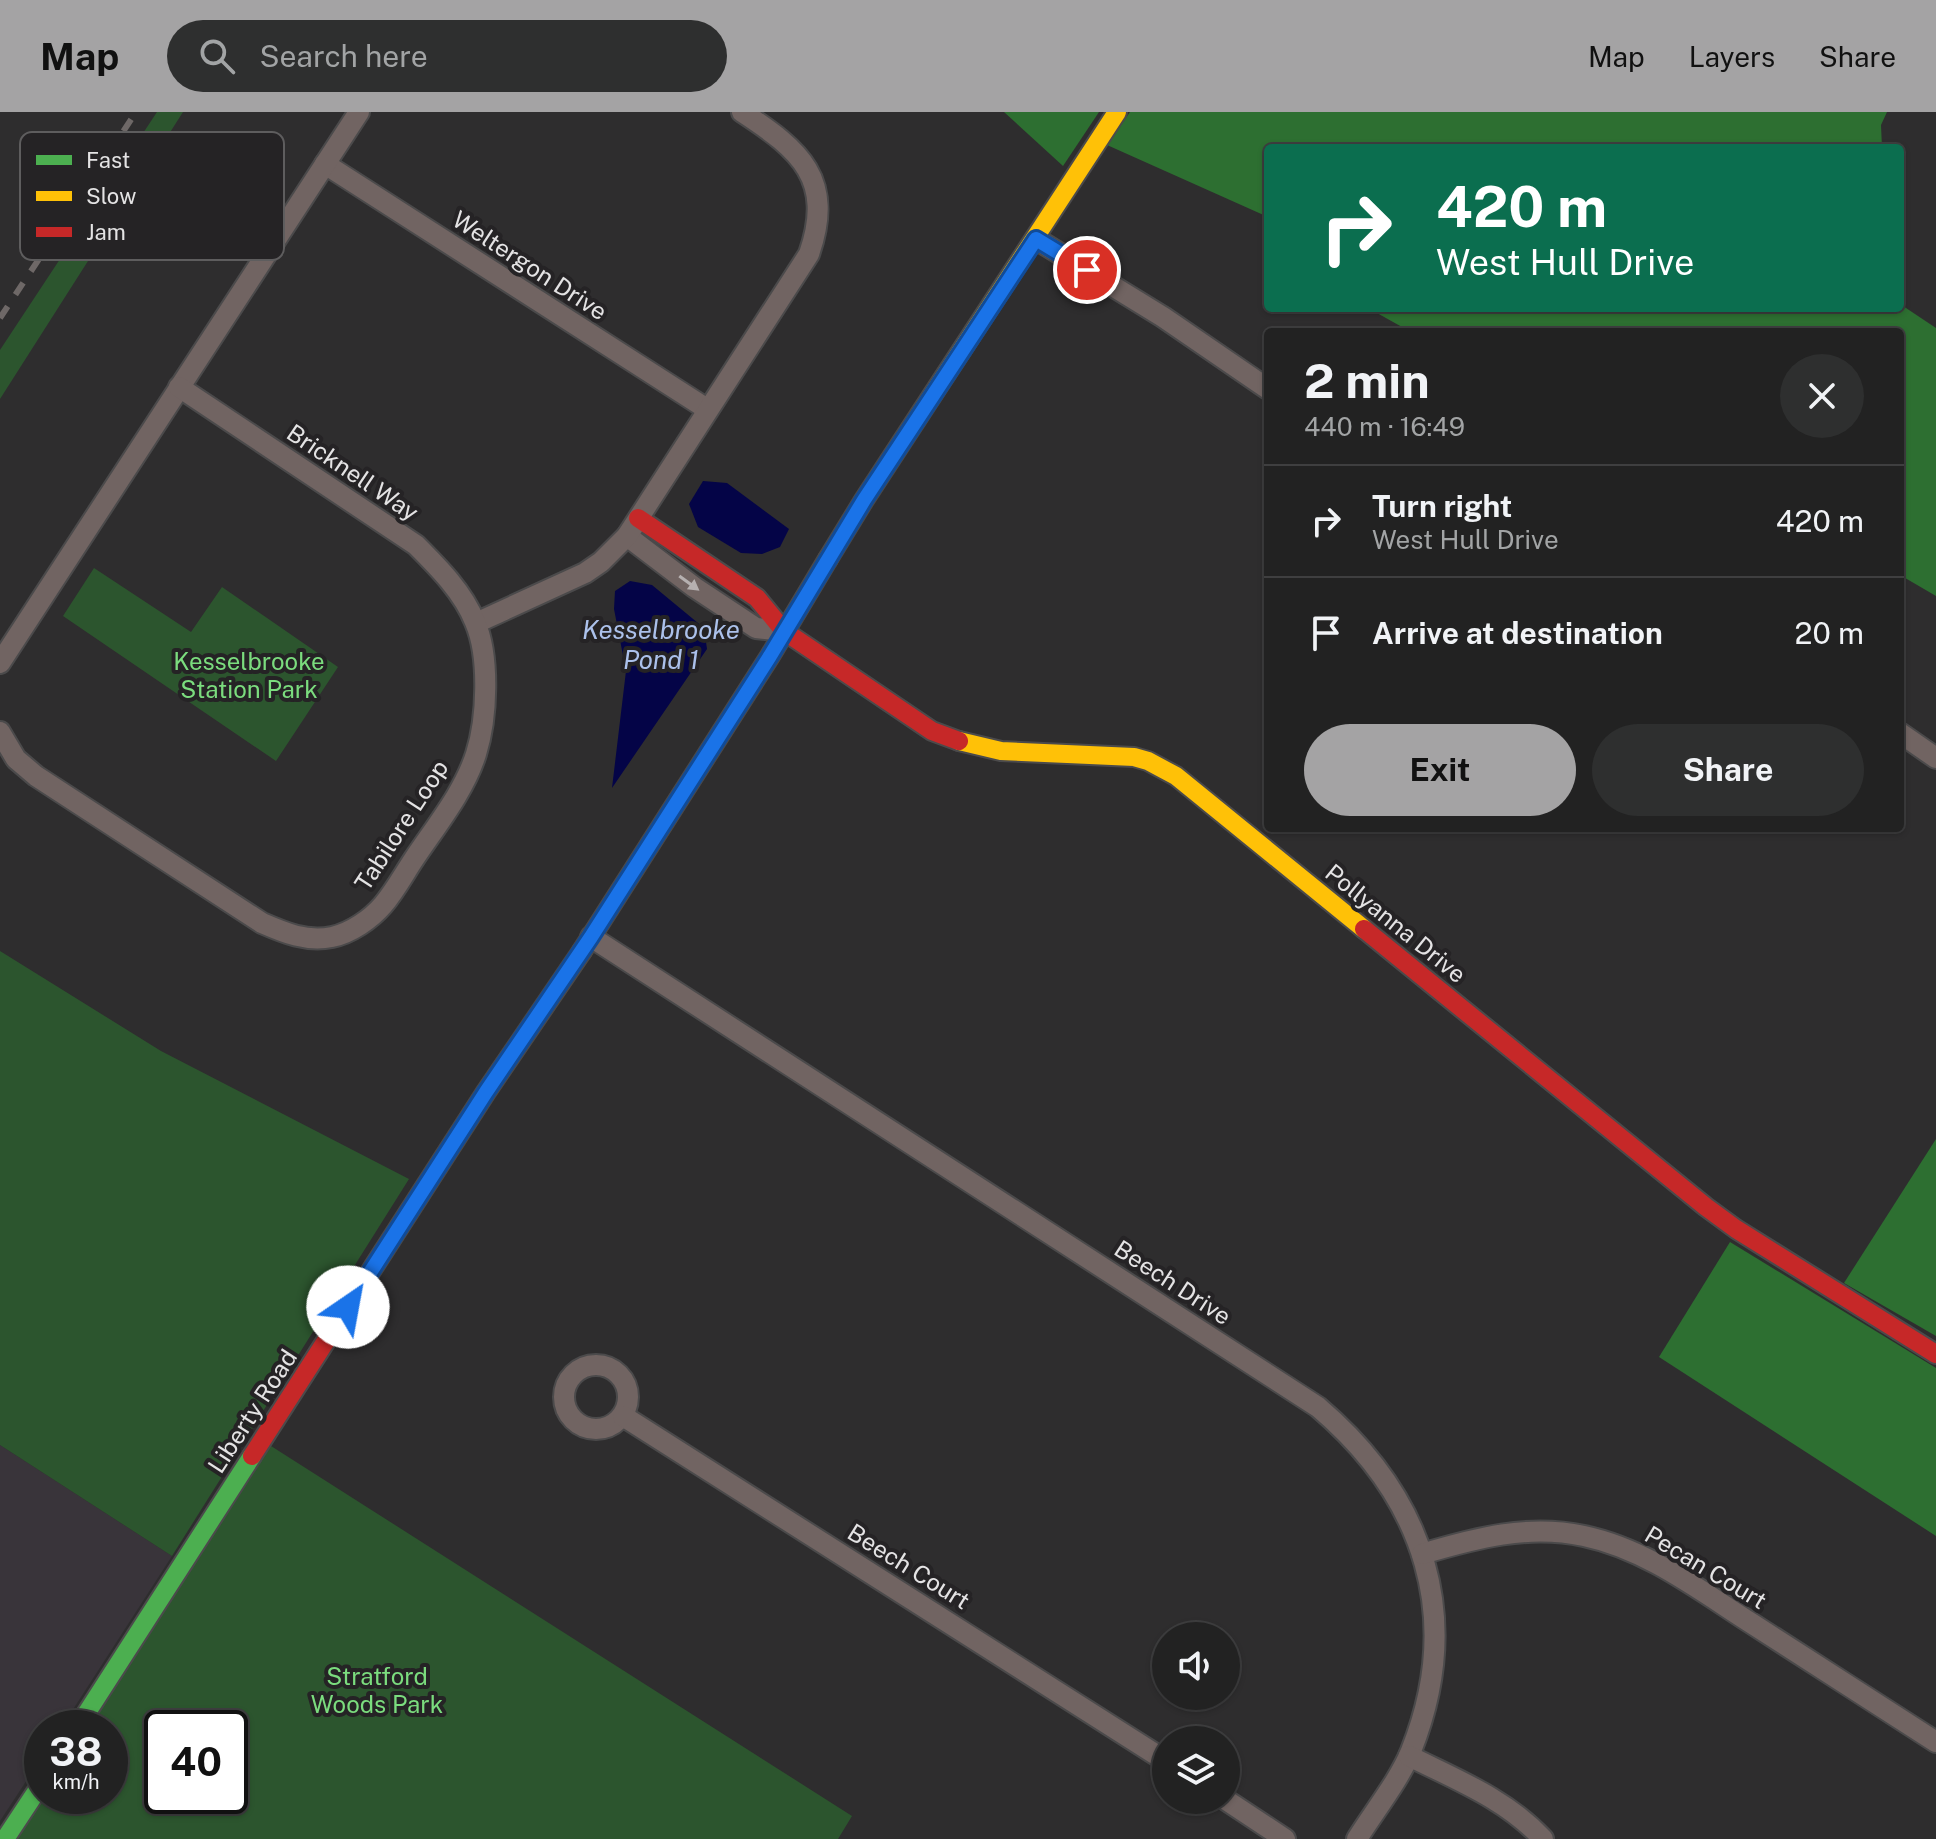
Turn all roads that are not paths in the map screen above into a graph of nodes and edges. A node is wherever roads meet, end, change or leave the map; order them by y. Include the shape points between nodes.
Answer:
1 (359, 112) edge
2 (742, 112) edge
3 (1117, 112) edge
4 (325, 164) junction
5 (284, 227) edge
6 (1036, 239) junction
7 (262, 260) edge
8 (1264, 386) edge
9 (179, 387) junction
10 (707, 409) junction
11 (632, 527) junction
12 (476, 623) junction
13 (784, 631) junction
14 (0, 663) edge
15 (0, 732) edge
16 (1904, 736) edge
17 (1936, 758) edge
18 (591, 937) junction
19 (1936, 1354) edge
20 (623, 1416) dead end
21 (1422, 1554) junction
22 (89, 1710) edge
23 (1936, 1742) edge
24 (1152, 1752) edge
25 (1409, 1756) junction
26 (1240, 1809) edge
27 (24, 1810) edge
28 (5, 1839) edge
29 (1285, 1839) edge
30 (1357, 1839) edge
31 (1543, 1839) edge

1 - 4 street
2 - 10 street via 782,138 807,167 816,189 817,223 809,254
3 - 6 street, Liberty Road
4 - 5 street
4 - 10 street, Weltergon Drive
6 - 8 street
6 - 13 street, Liberty Road
7 - 9 street
9 - 12 street, Bricknell Way via 416,545 441,569
9 - 14 street
10 - 11 street
11 - 12 street via 585,573
11 - 13 street via 694,587 756,628
12 - 15 street, Tabilore Loop via 486,692 483,728 462,787 384,904 335,937 291,936 262,923 36,776 16,759
13 - 18 street, Liberty Road
13 - 19 street, Pollyanna Drive via 948,737 1001,751 1134,757 1176,776 1706,1207
16 - 17 street
18 - 21 street, Beech Drive via 1318,1407 1347,1431 1392,1488
18 - 22 street, Liberty Road
20 - 24 street, Beech Court
21 - 23 street, Pecan Court via 1513,1532 1582,1535 1618,1545 1667,1569
21 - 25 street, Beech Drive via 1435,1624 1434,1661
25 - 30 street, Beech Drive
25 - 31 street via 1494,1798
26 - 29 street
27 - 28 street

